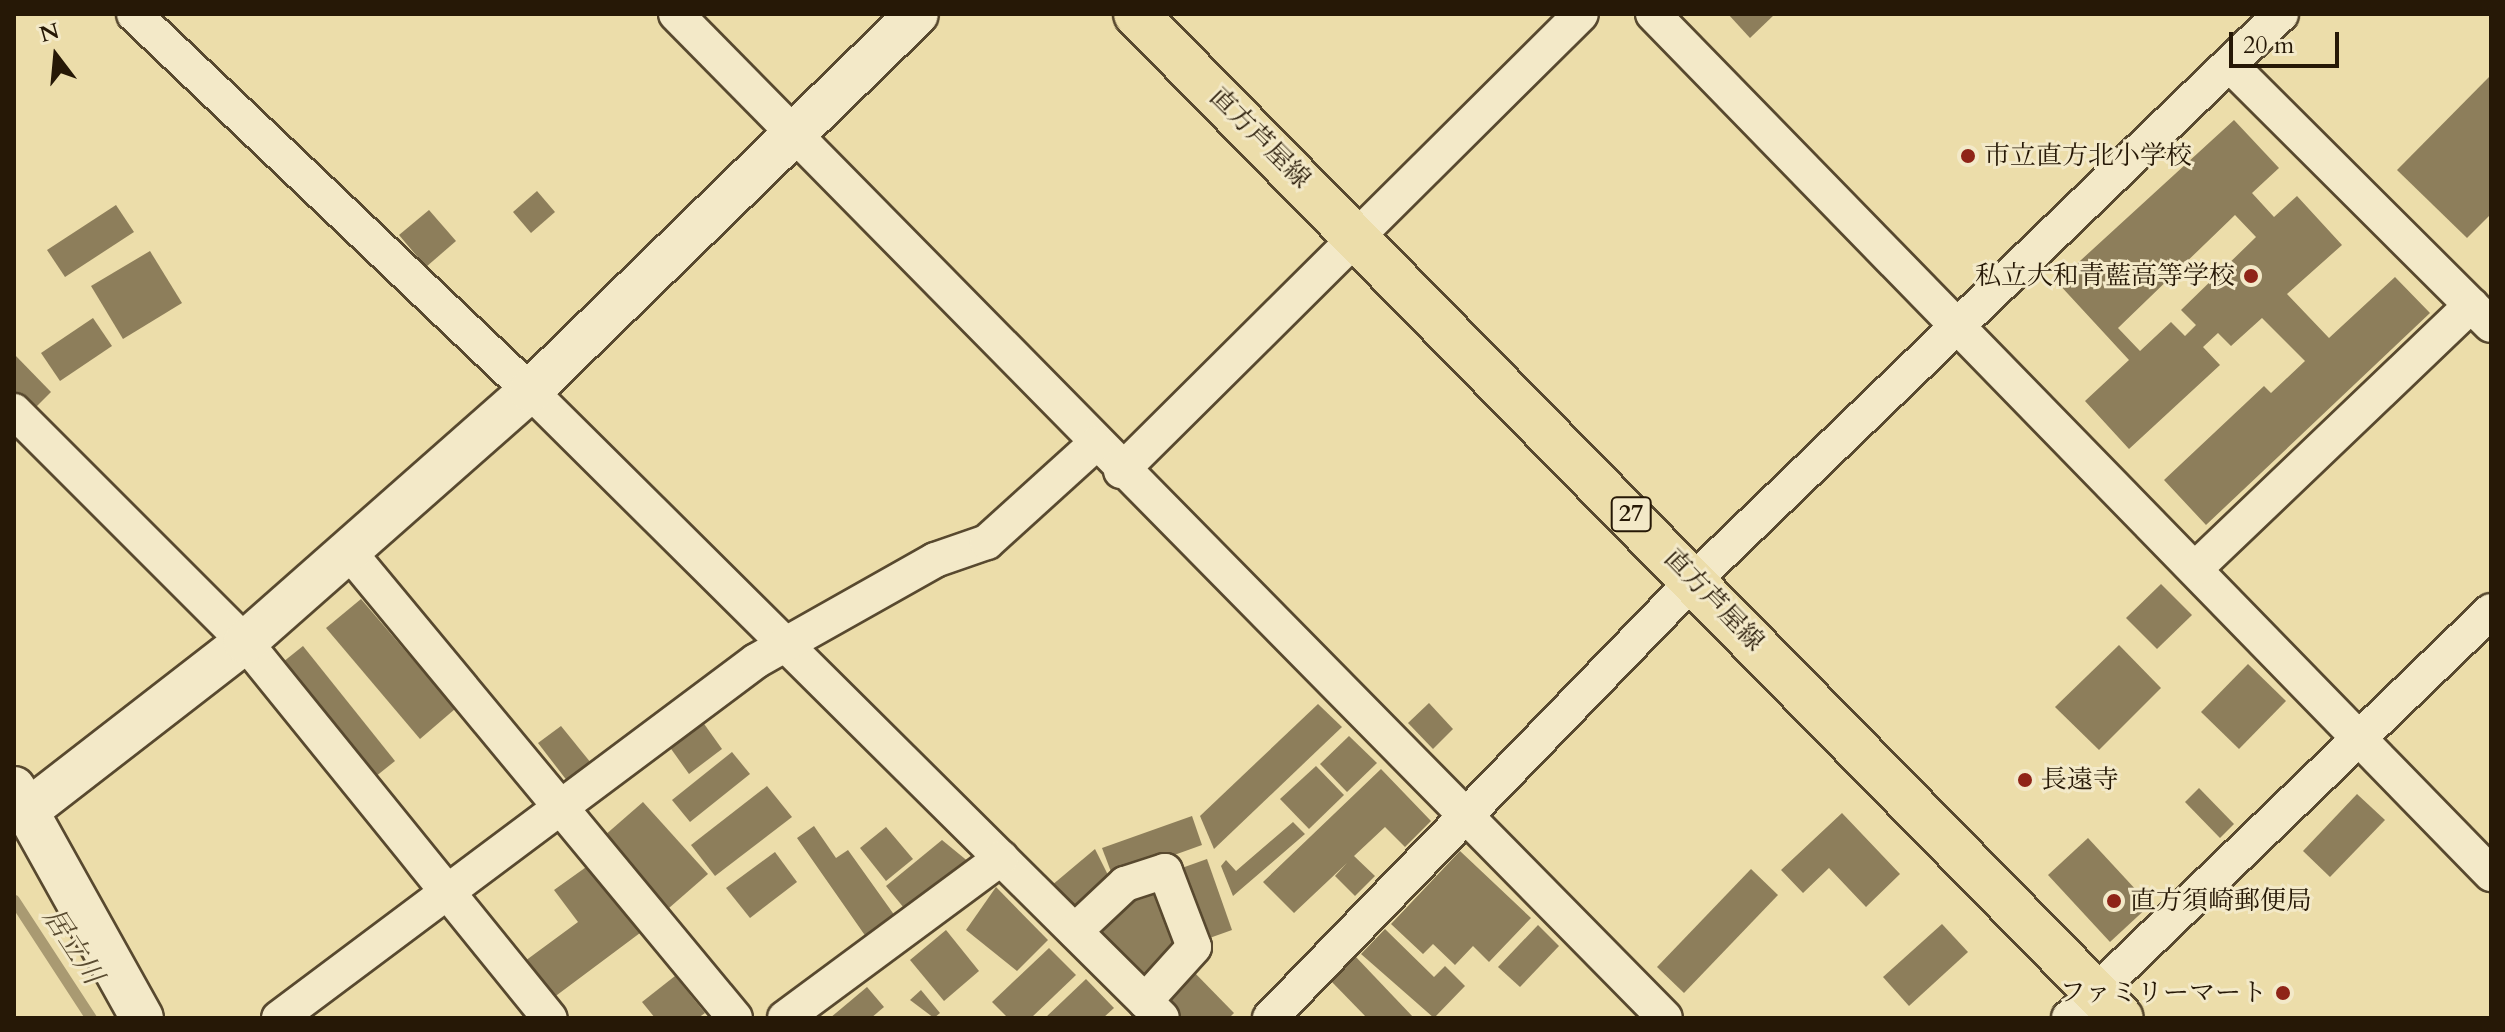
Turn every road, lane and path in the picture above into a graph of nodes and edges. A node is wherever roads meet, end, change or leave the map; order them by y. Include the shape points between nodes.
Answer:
1 (134, 14) edge
2 (676, 14) edge
3 (917, 14) edge
4 (1136, 14) edge
5 (1581, 14) edge
6 (1653, 14) edge
7 (2281, 14) edge
8 (2230, 65) junction
9 (795, 135) junction
10 (1357, 236) junction
11 (2481, 315) edge
12 (1960, 323) junction
13 (530, 391) junction
14 (14, 411) edge
15 (1095, 444) junction
16 (1121, 471) junction
17 (349, 552) junction
18 (2195, 569) junction
19 (1695, 579) junction
20 (2491, 611) edge
21 (245, 642) junction
22 (785, 644) junction
23 (2359, 740) junction
24 (21, 799) edge
25 (558, 807) junction
26 (1461, 816) junction
27 (1001, 858) junction
28 (2491, 874) edge
29 (447, 888) junction
30 (1075, 931) junction
31 (2095, 1009) edge
32 (1153, 1010) edge
33 (142, 1018) edge
34 (279, 1018) edge
35 (549, 1018) edge
36 (735, 1018) edge
37 (785, 1018) edge
38 (1270, 1018) edge
39 (1665, 1018) edge

1 - 13 street
2 - 9 street
3 - 9 street
4 - 10 main road, 直方芦屋線 / 27
5 - 10 street
6 - 12 street
7 - 8 street
8 - 11 street
8 - 12 street
9 - 13 street
9 - 15 street
10 - 16 street
10 - 19 main road, 直方芦屋線 / 27
11 - 18 street
12 - 18 street
12 - 19 street
13 - 17 street
13 - 22 street
14 - 21 street
15 - 16 street
15 - 22 street via 987,542 935,560
16 - 26 street
17 - 21 street
17 - 25 street
18 - 23 street
19 - 26 street
19 - 31 main road, 直方芦屋線 / 27
20 - 23 street
21 - 24 street
21 - 29 street
22 - 25 street
22 - 27 street
23 - 28 street
23 - 31 street
24 - 33 street
25 - 29 street
25 - 36 street
26 - 38 street
26 - 39 street
27 - 30 street
27 - 37 street
29 - 34 street
29 - 35 street
30 - 32 street
30 - 32 street via 1125,884 1165,871 1194,947

